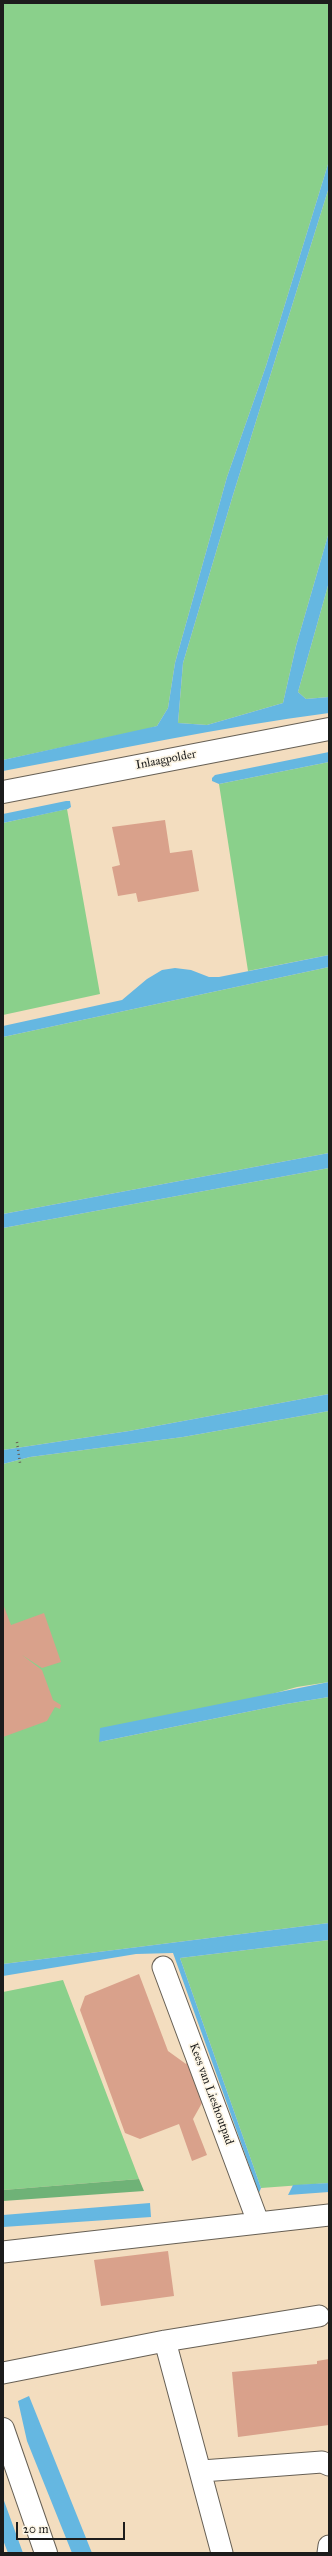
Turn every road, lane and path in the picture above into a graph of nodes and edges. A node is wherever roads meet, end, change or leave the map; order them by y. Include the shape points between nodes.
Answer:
1 (329, 729) edge
2 (3, 792) edge
3 (17, 1442) dead end
4 (20, 1464) dead end
5 (163, 1966) dead end
6 (329, 2215) edge
7 (258, 2222) junction
8 (3, 2252) edge
9 (319, 2316) dead end
10 (165, 2341) junction
11 (3, 2372) edge
12 (3, 2429) edge
13 (329, 2465) edge
14 (202, 2471) junction
15 (329, 2546) edge
16 (46, 2553) edge
17 (222, 2553) edge
18 (328, 2553) edge

1 - 2 street, Inlaagpolder
3 - 4 path
5 - 7 lane, Kees van Lieshoutpad
6 - 7 lane
7 - 8 lane
9 - 10 lane
10 - 11 lane
10 - 14 lane
12 - 16 street
13 - 14 lane via 322,2462
14 - 17 lane
15 - 18 lane

